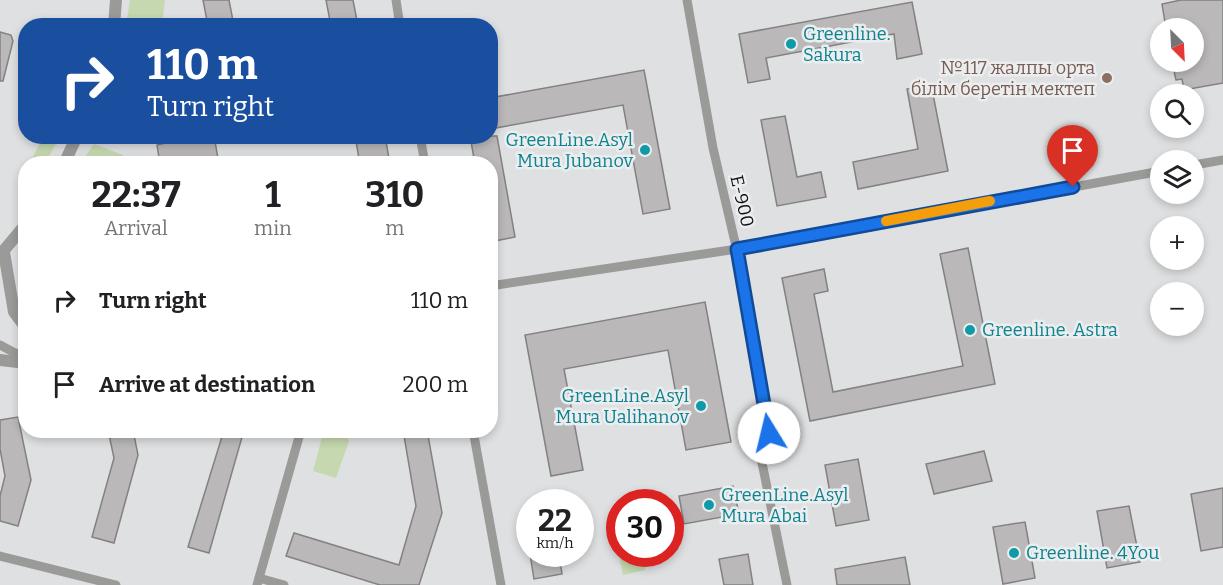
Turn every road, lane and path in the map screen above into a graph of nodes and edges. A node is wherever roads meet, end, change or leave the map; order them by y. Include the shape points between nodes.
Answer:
1 (116, 0) edge
2 (396, 0) edge
3 (687, 0) edge
4 (115, 18) edge
5 (399, 18) edge
6 (1223, 160) edge
7 (1204, 163) edge
8 (1150, 173) edge
9 (18, 234) edge
10 (737, 249) junction
11 (2, 253) edge
12 (498, 285) edge
13 (18, 317) edge
14 (0, 345) edge
15 (18, 353) edge
16 (0, 360) edge
17 (18, 362) edge
18 (299, 438) edge
19 (474, 438) edge
20 (0, 556) edge
21 (258, 582) edge
22 (116, 585) edge
23 (284, 585) edge
24 (501, 585) edge
25 (787, 585) edge

1 - 4 street
2 - 5 street
3 - 10 street, E-900 via 713,148
6 - 7 street
8 - 10 street
9 - 11 street
10 - 12 street
10 - 25 street, E-900 via 769,433 760,453
11 - 13 street
14 - 15 street
16 - 17 street
18 - 21 street
19 - 24 street
20 - 22 street
21 - 23 street

